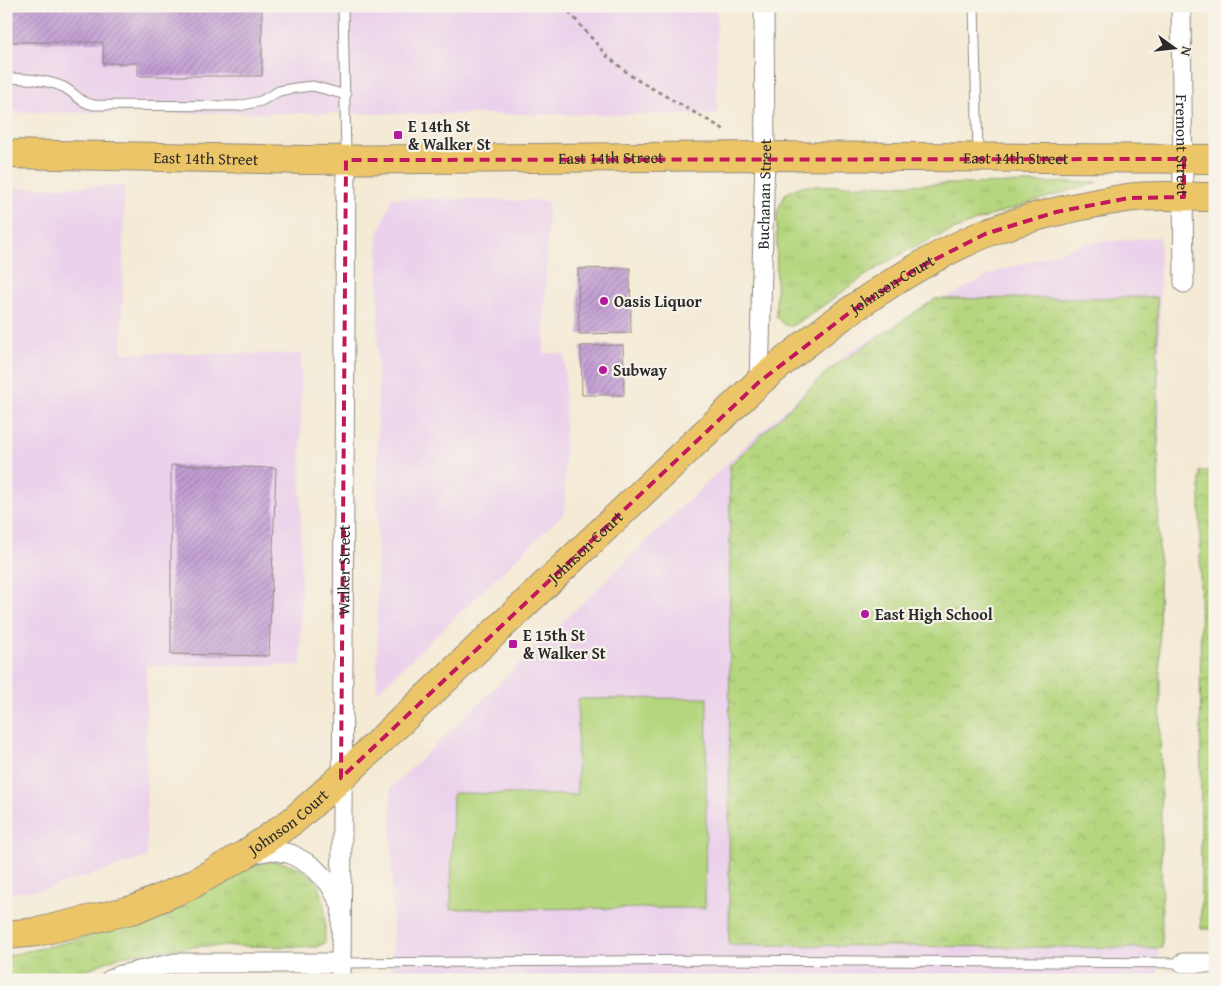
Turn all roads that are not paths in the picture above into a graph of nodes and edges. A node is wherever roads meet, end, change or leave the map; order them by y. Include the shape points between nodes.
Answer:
1 (343, 6) edge
2 (764, 6) edge
3 (974, 6) edge
4 (1181, 6) edge
5 (6, 78) edge
6 (346, 95) junction
7 (6, 154) edge
8 (765, 156) junction
9 (978, 158) junction
10 (1184, 159) junction
11 (1215, 159) edge
12 (346, 160) junction
13 (1184, 197) junction
14 (1215, 197) edge
15 (1184, 283) dead end
16 (758, 382) junction
17 (341, 778) junction
18 (244, 855) junction
19 (341, 906) junction
20 (6, 935) edge
21 (1183, 963) joint
22 (1215, 963) edge
23 (341, 971) edge
24 (131, 976) edge
25 (110, 980) edge

1 - 6 lane
2 - 8 street, Buchanan Street
3 - 9 lane
4 - 10 street, Fremont Street
5 - 6 lane via 51,82 64,87 85,104 94,105 238,106 261,101 279,91 313,86
6 - 12 lane
7 - 12 main road, East 14th Street
8 - 9 main road, East 14th Street
8 - 12 main road, East 14th Street
8 - 16 street, Buchanan Street
9 - 10 main road, East 14th Street
10 - 11 main road, East 14th Street
10 - 13 street, Fremont Street
12 - 17 street, Walker Street
13 - 14 main road
13 - 15 street, Fremont Street
13 - 16 main road, Johnson Court via 1129,198 1056,212 985,234 916,269 792,353
16 - 17 main road, Johnson Court
17 - 18 main road, Johnson Court via 294,820
17 - 19 street, Walker Street
18 - 19 street via 272,850 291,854 312,866 330,883
18 - 20 main road, Johnson Court via 191,885 135,910 37,932
19 - 23 street, Walker Street
21 - 22 street
21 - 23 lane via 724,960
23 - 24 street via 175,963
24 - 25 street

